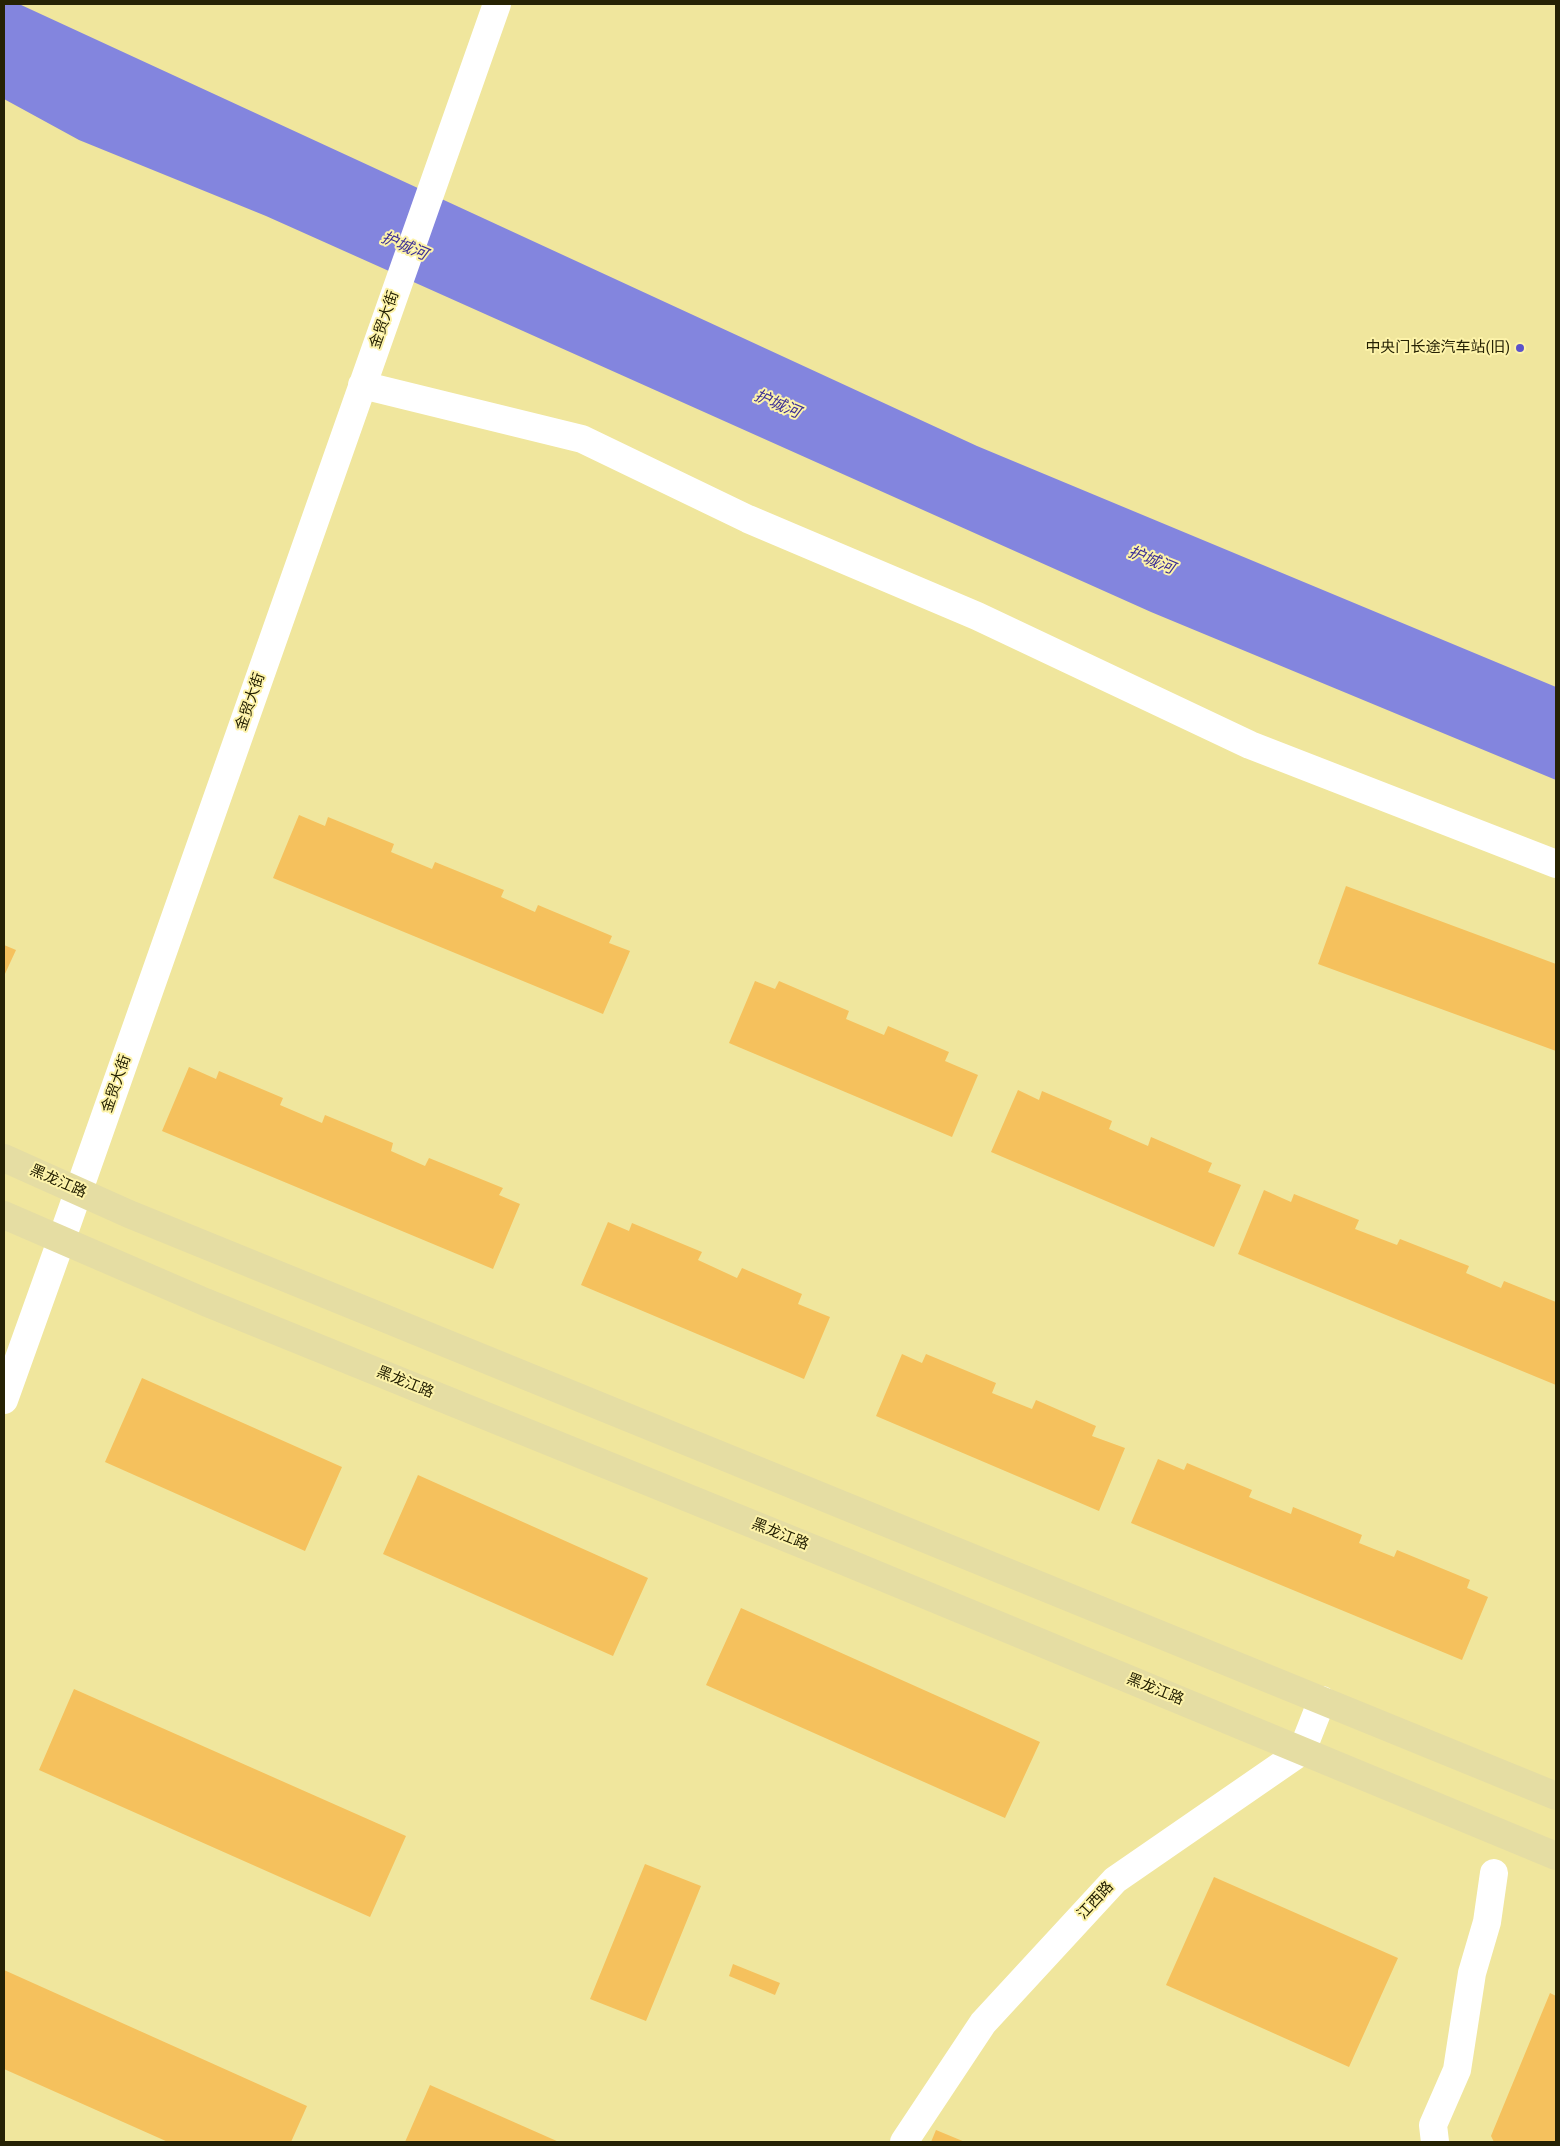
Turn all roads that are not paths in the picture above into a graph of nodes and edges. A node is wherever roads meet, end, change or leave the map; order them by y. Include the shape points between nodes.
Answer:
1 (497, 4) edge
2 (362, 385) junction
3 (1556, 864) edge
4 (4, 1158) edge
5 (79, 1192) junction
6 (4, 1215) edge
7 (62, 1241) junction
8 (4, 1400) edge
9 (1322, 1700) junction
10 (1302, 1751) junction
11 (1556, 1796) edge
12 (1556, 1856) edge
13 (1494, 1873) dead end
14 (904, 2142) edge
15 (1434, 2142) edge

1 - 2 street, 金贸大街
2 - 3 street via 582,439 748,519 977,616 1250,745
2 - 5 street, 金贸大街
4 - 5 main road, 黑龙江路
5 - 7 street, 金贸大街
5 - 9 main road, 黑龙江路
6 - 7 main road, 黑龙江路
7 - 8 street, 金贸大街
7 - 10 main road, 黑龙江路
9 - 10 street
9 - 11 main road, 黑龙江路
10 - 12 main road, 黑龙江路
10 - 14 street, 江西路 via 1115,1880 983,2023
13 - 15 street via 1487,1922 1472,1973 1457,2070 1433,2125

